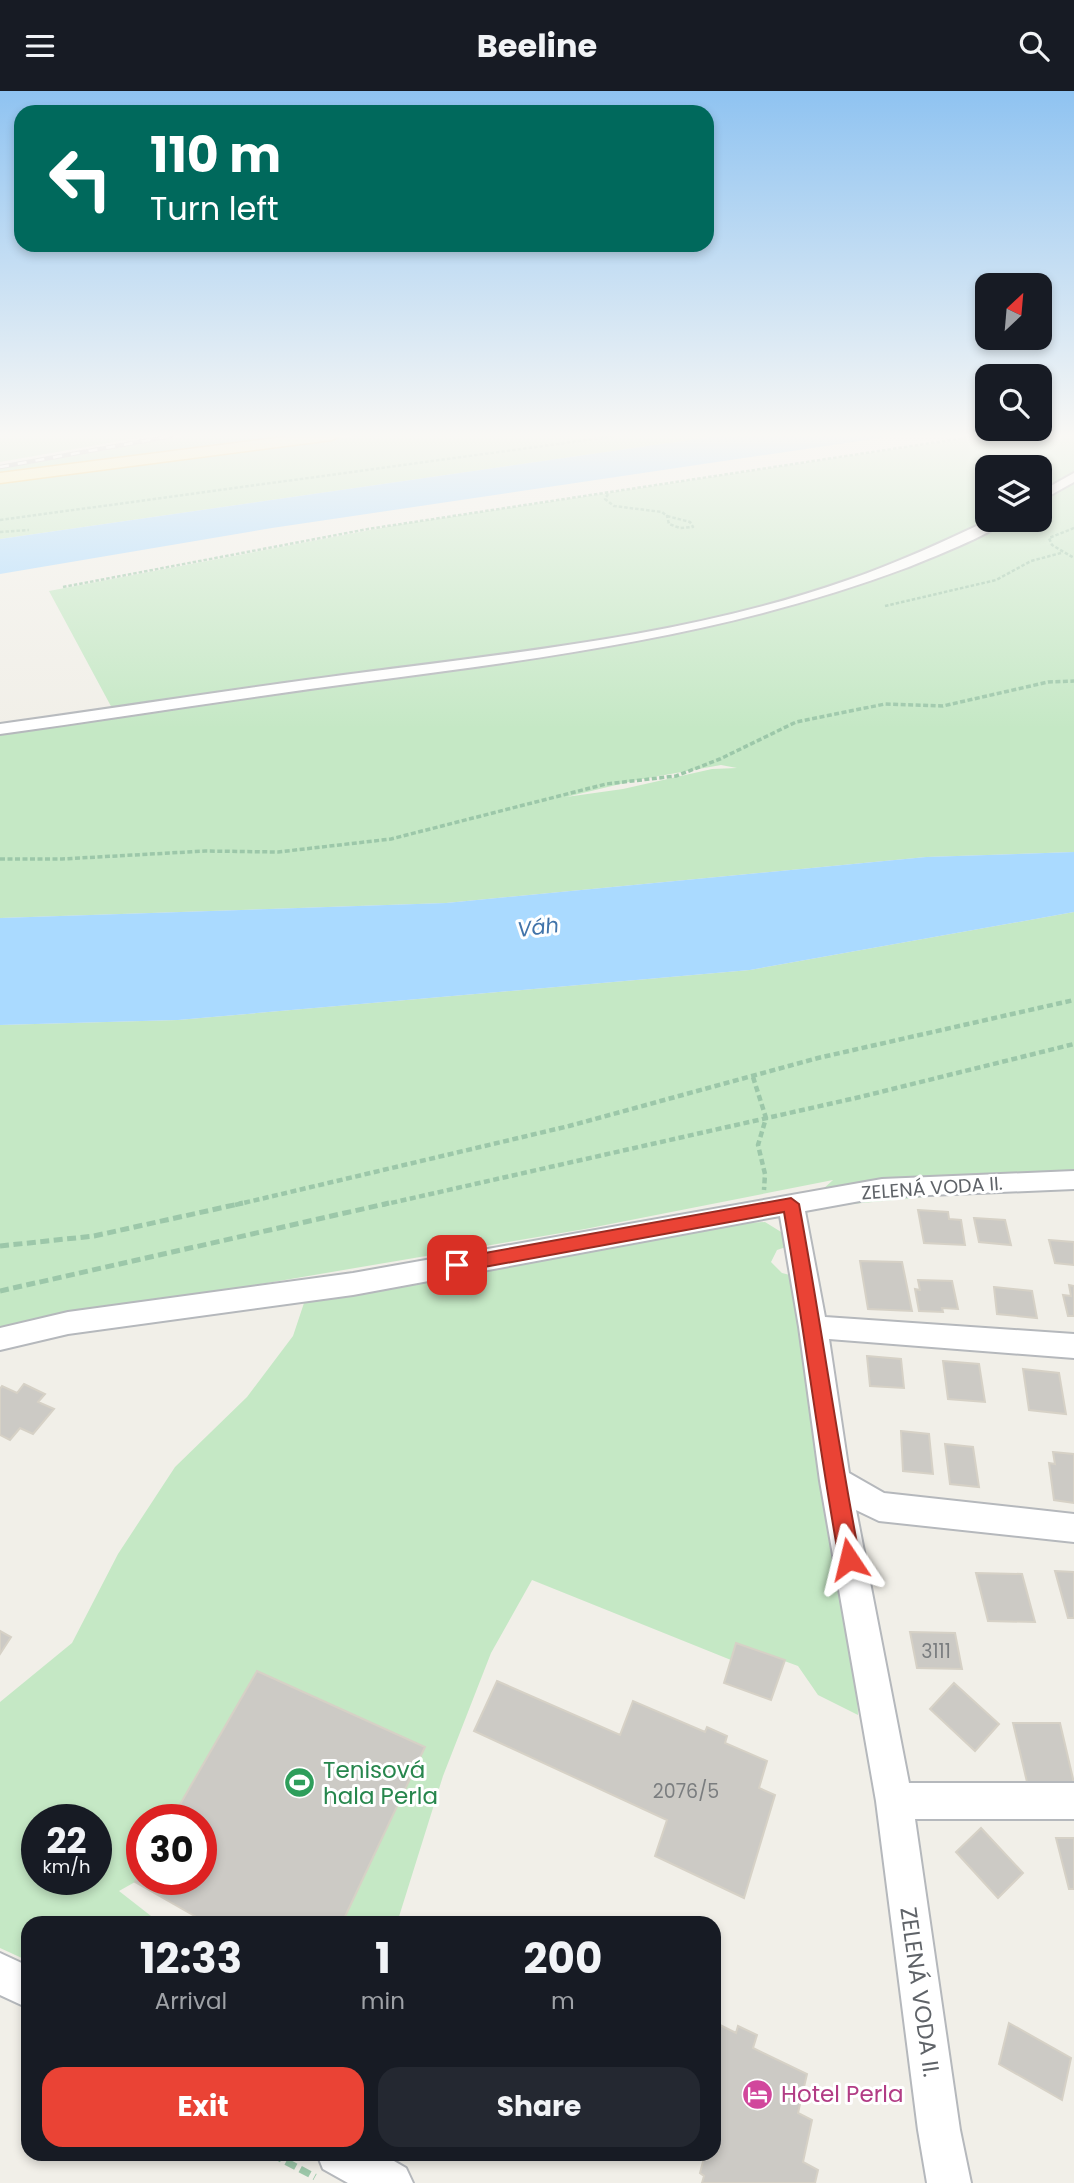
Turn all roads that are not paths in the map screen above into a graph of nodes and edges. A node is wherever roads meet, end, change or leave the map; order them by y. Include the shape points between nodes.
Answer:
1 (971, 534) edge
2 (0, 729) edge
3 (1074, 1180) edge
4 (780, 1206) junction
5 (813, 1327) junction
6 (0, 1339) edge
7 (1074, 1346) edge
8 (835, 1481) junction
9 (879, 1507) junction
10 (1074, 1528) edge
11 (844, 1532) junction
12 (894, 1801) junction
13 (1074, 1801) edge
14 (0, 1973) edge
15 (21, 1984) edge
16 (351, 2161) edge
17 (391, 2183) edge
18 (949, 2183) edge

1 - 2 street via 861,578 681,627 522,656
3 - 4 street, ZELENÁ VODA II. via 882,1188
4 - 5 street, ZELENÁ VODA II.
4 - 6 street via 353,1284 68,1323
5 - 7 street
5 - 8 street, ZELENÁ VODA II.
8 - 9 street
8 - 11 street, ZELENÁ VODA II.
9 - 10 street
9 - 11 street
11 - 12 street, ZELENÁ VODA II.
12 - 13 street
12 - 18 street, ZELENÁ VODA II.
14 - 15 street
16 - 17 street

